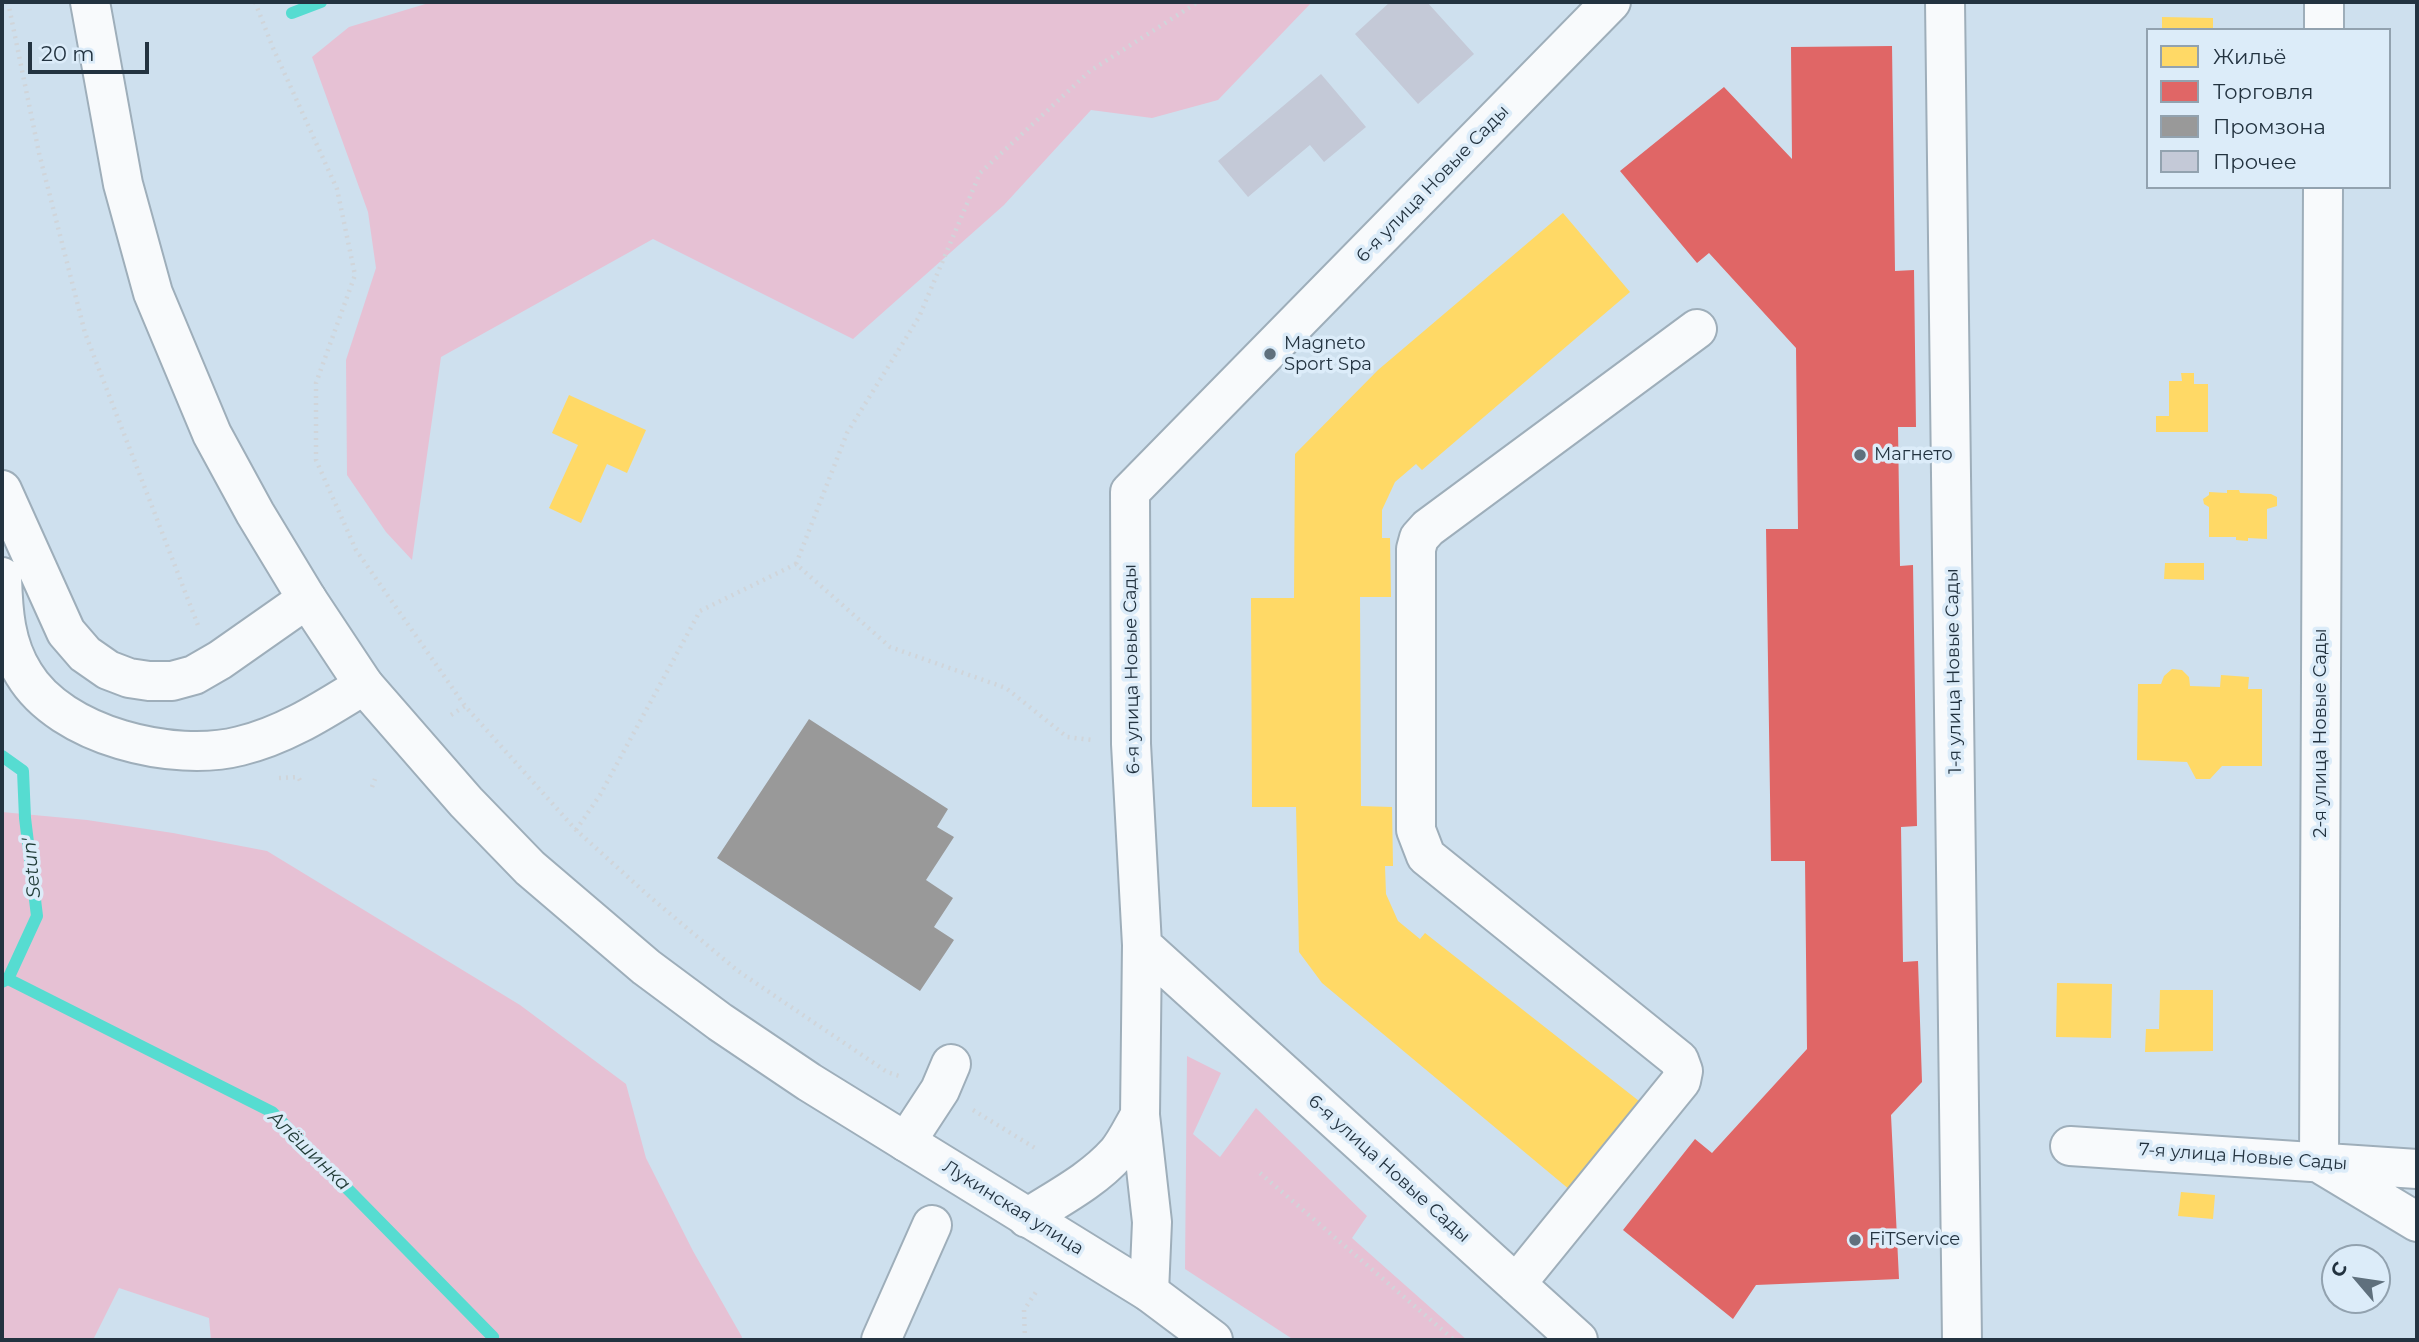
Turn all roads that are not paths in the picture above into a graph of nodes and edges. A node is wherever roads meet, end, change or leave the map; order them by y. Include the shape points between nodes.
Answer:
1 (90, 2) edge
2 (1611, 2) edge
3 (1945, 2) edge
4 (2324, 2) edge
5 (2324, 28) edge
6 (2323, 189) edge
7 (1697, 329) dead end
8 (2, 490) edge
9 (2, 577) edge
10 (307, 599) junction
11 (364, 685) junction
12 (1142, 945) junction
13 (945, 1077) road end
14 (1140, 1115) junction
15 (906, 1142) junction
16 (2070, 1146) dead end
17 (2319, 1163) junction
18 (2417, 1169) edge
19 (1027, 1218) junction
20 (2417, 1222) edge
21 (932, 1225) dead end
22 (1516, 1284) junction
23 (1149, 1292) junction
24 (881, 1340) edge
25 (1213, 1340) edge
26 (1578, 1340) edge
27 (1962, 1340) edge

1 - 10 street, Лукинская улица via 123,184 153,293 212,434
2 - 12 street, 6-я улица Новые Сады via 1130,492 1131,744
3 - 27 street, 1-я улица Новые Сады
4 - 5 street
6 - 17 street, 2-я улица Новые Сады
7 - 22 street via 1428,528 1416,549 1416,830 1426,856 1679,1060 1683,1070 1681,1081
8 - 10 street via 66,632 85,654 129,678 172,681 194,675
9 - 11 street via 4,624 24,676 67,716 122,740 189,752 238,747 312,717
10 - 11 street, Лукинская улица
11 - 15 street, Лукинская улица via 530,868 646,967 720,1023
12 - 14 street
12 - 22 street, 6-я улица Новые Сады
13 - 15 street
14 - 19 street via 1119,1151 1104,1165
14 - 23 street via 1152,1222
15 - 19 street, Лукинская улица
16 - 17 street, 7-я улица Новые Сады
17 - 18 street, 7-я улица Новые Сады
17 - 20 street
19 - 23 street, Лукинская улица
21 - 24 street
22 - 26 street, 6-я улица Новые Сады
23 - 25 street, Лукинская улица

